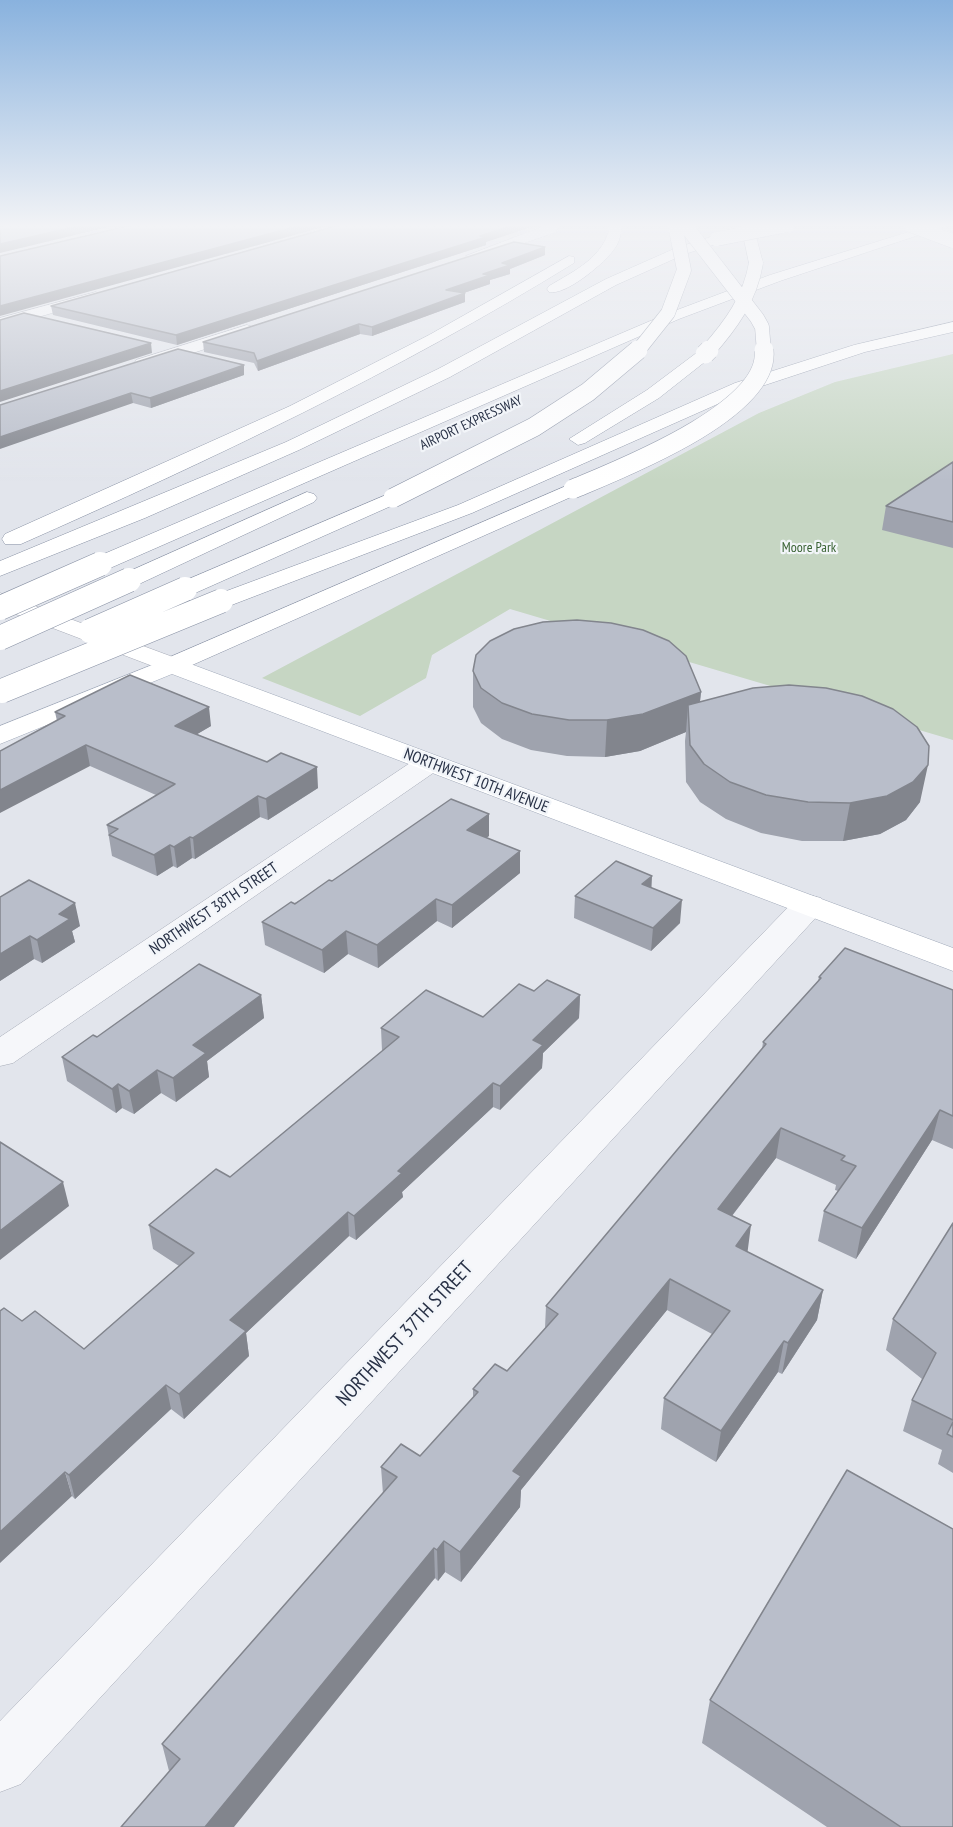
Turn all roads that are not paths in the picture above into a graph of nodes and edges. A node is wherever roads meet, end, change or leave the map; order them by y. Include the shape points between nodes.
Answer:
1 (5, 310) edge
2 (47, 310) edge
3 (481, 310) edge
4 (517, 310) edge
5 (556, 310) edge
6 (668, 310) edge
7 (689, 310) edge
8 (725, 310) edge
9 (741, 310) edge
10 (750, 310) edge
11 (27, 316) junction
12 (0, 323) edge
13 (60, 323) edge
14 (259, 326) edge
15 (953, 327) edge
16 (148, 344) edge
17 (181, 352) junction
18 (214, 360) edge
19 (124, 370) edge
20 (423, 445) dead end
21 (325, 490) dead end
22 (0, 545) edge
23 (350, 550) junction
24 (34, 555) junction
25 (0, 569) edge
26 (0, 600) edge
27 (0, 608) edge
28 (0, 638) edge
29 (172, 665) junction
30 (1, 684) edge
31 (0, 736) edge
32 (429, 763) junction
33 (809, 905) junction
34 (953, 960) edge
35 (0, 1054) edge
36 (0, 1763) edge

1 - 11 street
2 - 11 street
3 - 22 main road via 231,441
4 - 24 main road via 285,434
5 - 24 main road, bridge via 365,412 166,502
6 - 30 main road, bridge via 629,360 550,417 393,498 185,589
7 - 27 main road, AIRPORT EXPRESSWAY, bridge
8 - 20 main road, AIRPORT EXPRESSWAY
9 - 23 main road, bridge via 705,354 653,394 568,445
10 - 29 main road, bridge via 762,326 766,349 761,372 738,401 705,425 573,489
11 - 12 street
11 - 13 street
14 - 17 street
15 - 23 main road via 860,348 758,381 494,497
16 - 17 street
17 - 18 street
17 - 19 street
21 - 28 main road, bridge
23 - 30 main road, bridge
24 - 25 main road
26 - 29 main road, NORTHWEST 10TH AVENUE
29 - 31 main road
29 - 32 main road, NORTHWEST 10TH AVENUE
32 - 33 main road, NORTHWEST 10TH AVENUE
32 - 35 street, NORTHWEST 38TH STREET
33 - 34 main road, NORTHWEST 10TH AVENUE
33 - 36 street, NORTHWEST 37TH STREET

